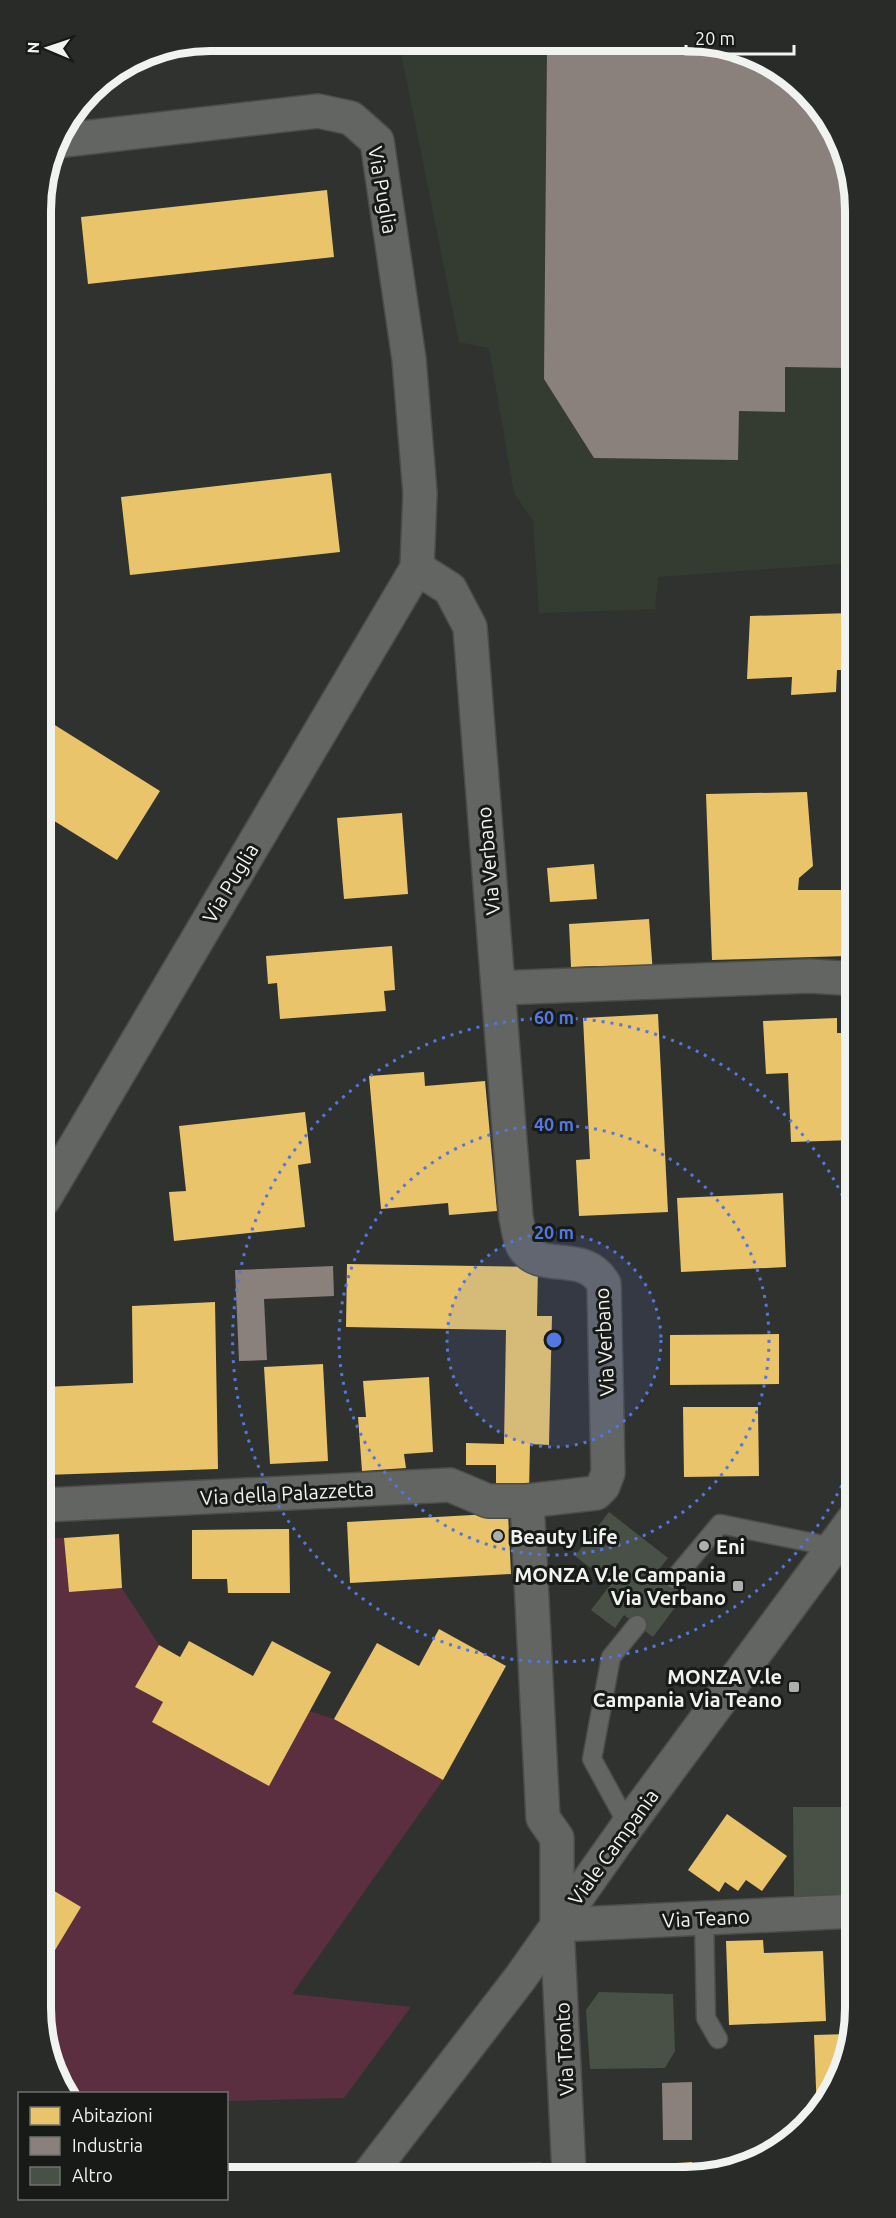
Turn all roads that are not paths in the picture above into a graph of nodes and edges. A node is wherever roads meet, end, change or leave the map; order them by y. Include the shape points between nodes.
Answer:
1 (67, 140) edge
2 (417, 568) junction
3 (842, 978) dead end
4 (498, 988) junction
5 (51, 1187) edge
6 (526, 1501) junction
7 (51, 1505) edge
8 (845, 1531) edge
9 (833, 1547) junction
10 (674, 1580) dead end
11 (637, 1625) dead end
12 (628, 1825) junction
13 (845, 1911) edge
14 (704, 1918) junction
15 (556, 1925) junction
16 (718, 2038) dead end
17 (375, 2167) edge
18 (569, 2167) edge

1 - 2 street, Via Puglia via 318,111 351,118 377,141 409,359 420,493
2 - 4 street, Via Verbano via 450,590 470,627
2 - 5 street, Via Puglia
3 - 4 street via 799,976
4 - 6 street, Via Verbano via 516,1218 523,1246 533,1256 548,1261 588,1266 604,1284 608,1473 596,1493
6 - 7 street, Via della Palazzetta via 488,1501 450,1485
6 - 15 street via 543,1818 557,1838
8 - 9 street, Viale Campania
9 - 10 lane via 720,1524
9 - 12 street, Viale Campania
11 - 12 lane via 611,1658 592,1759
12 - 15 street, Viale Campania
13 - 14 street, Via Teano
14 - 15 street, Via Teano
14 - 16 lane via 706,2018
15 - 17 street, Viale Campania
15 - 18 street, Via Tronto

